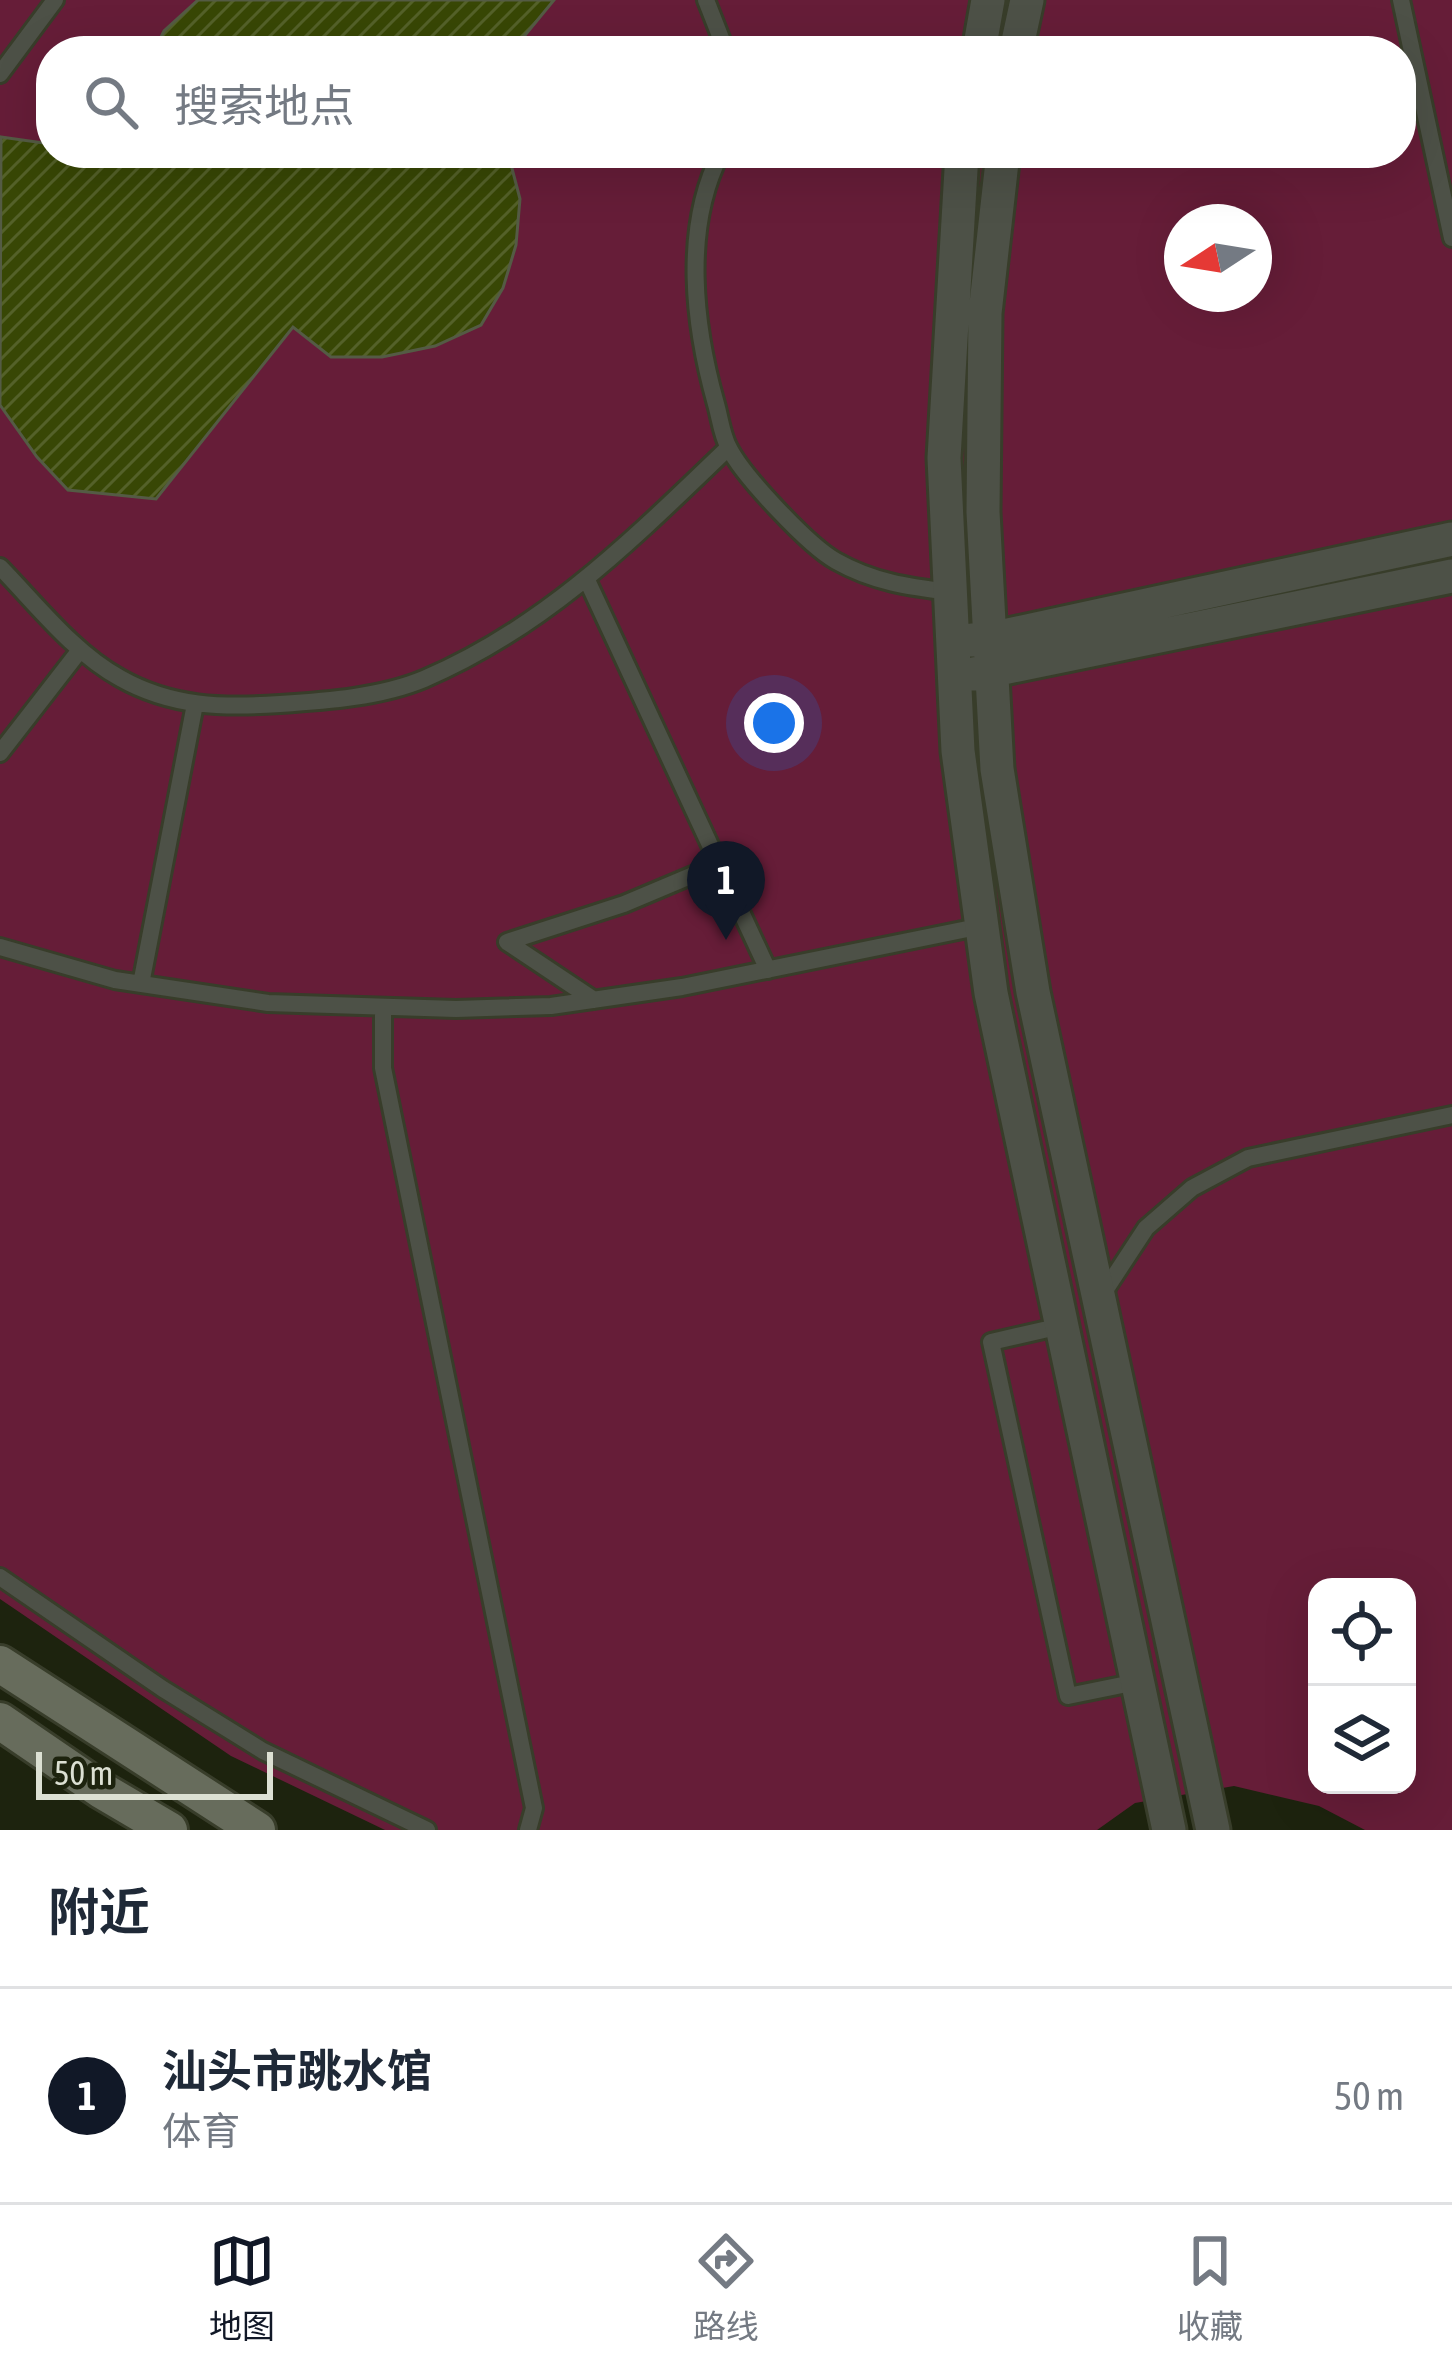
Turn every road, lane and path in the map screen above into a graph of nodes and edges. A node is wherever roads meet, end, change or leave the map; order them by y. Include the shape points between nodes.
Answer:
1 (55, 0) edge
2 (706, 0) edge
3 (988, 0) edge
4 (1027, 0) edge
5 (1401, 0) edge
6 (720, 36) edge
7 (982, 36) edge
8 (1019, 36) edge
9 (1409, 36) edge
10 (1416, 70) edge
11 (0, 74) edge
12 (714, 168) edge
13 (961, 168) edge
14 (1001, 168) edge
15 (1452, 238) edge
16 (728, 448) junction
17 (1452, 539) edge
18 (0, 566) edge
19 (1452, 576) edge
20 (587, 580) junction
21 (950, 592) junction
22 (952, 640) junction
23 (80, 650) junction
24 (991, 656) junction
25 (954, 674) junction
26 (196, 704) junction
27 (0, 753) edge
28 (718, 863) junction
29 (982, 926) junction
30 (0, 947) edge
31 (768, 970) junction
32 (141, 984) junction
33 (594, 1000) junction
34 (383, 1006) junction
35 (1452, 1115) edge
36 (1099, 1301) junction
37 (1061, 1325) junction
38 (0, 1577) edge
39 (0, 1664) edge
40 (1137, 1682) junction
41 (0, 1721) edge
42 (169, 1830) edge
43 (257, 1830) edge
44 (427, 1830) edge
45 (528, 1830) edge
46 (1168, 1830) edge
47 (1213, 1830) edge

1 - 11 lane
2 - 6 lane
3 - 7 street
4 - 8 street
5 - 9 lane
10 - 15 lane
12 - 16 lane via 696,267 700,345
13 - 21 street via 944,458
14 - 24 street via 985,314
16 - 20 lane
16 - 21 lane via 832,560 886,584
17 - 24 street
18 - 23 lane
19 - 24 street
20 - 26 lane via 512,633 421,681 327,700
20 - 28 lane
21 - 22 street
22 - 24 street
22 - 25 street
23 - 26 lane via 119,678
23 - 27 lane
24 - 25 street
24 - 36 street via 997,769 1033,992
25 - 29 street
26 - 32 lane
28 - 31 lane
28 - 33 lane via 508,942
29 - 31 lane
29 - 37 street
30 - 32 lane
31 - 33 lane
32 - 34 lane via 268,1003
33 - 34 lane
34 - 45 lane via 382,1068 534,1808
35 - 36 lane via 1248,1158 1192,1188 1146,1228
36 - 47 street
37 - 40 street
37 - 40 lane via 991,1342 1068,1696
38 - 44 lane via 262,1750
39 - 43 street
40 - 46 street
41 - 42 street

